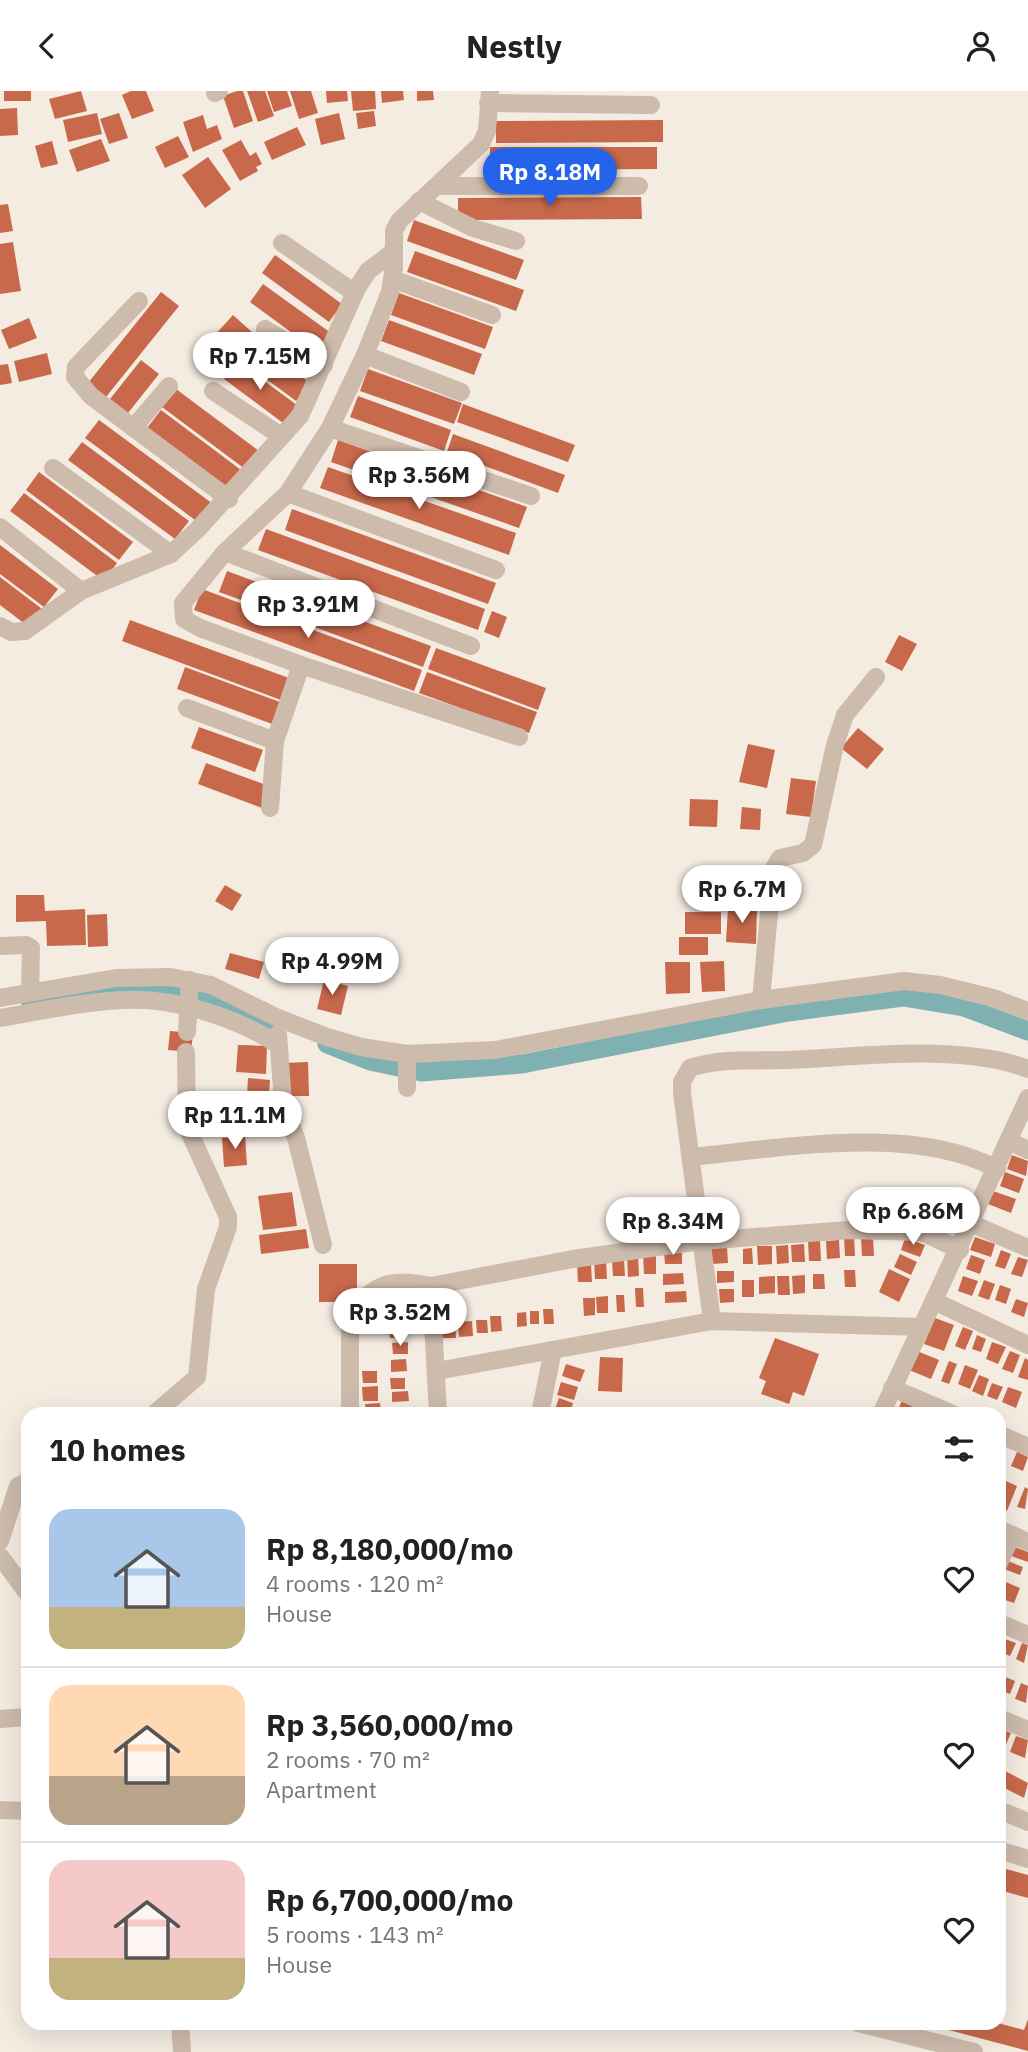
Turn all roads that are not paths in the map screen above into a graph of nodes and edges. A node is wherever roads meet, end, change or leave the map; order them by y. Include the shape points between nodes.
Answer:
1 (489, 97) edge
2 (650, 105) dead end
3 (437, 186) junction
4 (639, 186) dead end
5 (419, 201) junction
6 (516, 241) dead end
7 (282, 243) dead end
8 (393, 252) junction
9 (392, 279) junction
10 (355, 293) junction
11 (139, 301) dead end
12 (492, 315) dead end
13 (265, 329) dead end
14 (365, 355) junction
15 (324, 365) junction
16 (169, 386) dead end
17 (212, 391) dead end
18 (461, 392) dead end
19 (133, 428) junction
20 (330, 428) junction
21 (281, 436) junction
22 (53, 468) dead end
23 (288, 493) junction
24 (531, 496) dead end
25 (229, 499) junction
26 (0, 527) edge
27 (225, 552) junction
28 (172, 554) junction
29 (496, 570) dead end
30 (81, 591) junction
31 (0, 626) edge
32 (471, 646) dead end
33 (300, 665) junction
34 (876, 677) dead end
35 (187, 708) dead end
36 (519, 737) dead end
37 (275, 741) junction
38 (270, 808) dead end
39 (0, 946) edge
40 (30, 992) junction
41 (188, 994) junction
42 (0, 998) edge
43 (761, 1000) junction
44 (1028, 1011) edge
45 (0, 1018) edge
46 (278, 1030) junction
47 (187, 1032) dead end
48 (186, 1052) dead end
49 (1028, 1069) edge
50 (1028, 1098) edge
51 (1009, 1141) junction
52 (1028, 1150) edge
53 (691, 1157) junction
54 (998, 1169) junction
55 (970, 1223) junction
56 (701, 1241) junction
57 (323, 1245) dead end
58 (1028, 1248) edge
59 (960, 1250) junction
60 (431, 1286) junction
61 (936, 1301) junction
62 (712, 1321) junction
63 (922, 1327) junction
64 (1028, 1345) edge
65 (553, 1350) junction
66 (437, 1371) junction
67 (892, 1388) junction
68 (162, 1407) edge
69 (350, 1407) edge
70 (438, 1407) edge
71 (541, 1407) edge
72 (884, 1407) edge
73 (937, 1407) edge
74 (1006, 1437) edge
75 (1028, 1447) edge
76 (21, 1484) edge
77 (0, 1541) edge
78 (0, 1556) edge
79 (21, 1584) edge
80 (1006, 1626) edge
81 (1028, 1635) edge
82 (21, 1718) edge
83 (0, 1719) edge
84 (1006, 1721) edge
85 (1028, 1730) edge
86 (0, 1810) edge
87 (21, 1811) edge
88 (1006, 1813) edge
89 (1028, 1822) edge
90 (1006, 1852) edge
91 (1028, 1859) edge
92 (180, 2030) edge
93 (886, 2030) edge
94 (182, 2052) edge
95 (974, 2052) edge

1 - 2 street
1 - 3 street via 487,131 481,144
3 - 4 street
3 - 5 street
5 - 6 street via 473,228
5 - 8 street via 399,221
7 - 10 street
8 - 9 street
8 - 10 street via 368,271
9 - 12 street
9 - 14 street
10 - 15 street
11 - 19 street via 76,367 75,377 91,397
13 - 15 street
14 - 18 street
14 - 20 street
15 - 21 street via 300,416
16 - 19 street
17 - 21 street
19 - 25 street
20 - 23 street
20 - 24 street
21 - 25 street
22 - 28 street
23 - 27 street
23 - 29 street
25 - 28 street
26 - 30 street
27 - 32 street
27 - 33 street via 183,603 184,619
28 - 30 street
30 - 31 street via 25,631 11,632
33 - 36 street
33 - 37 street
34 - 43 street via 845,715 813,845 803,853 780,858 772,870
35 - 37 street
37 - 38 street
39 - 40 street via 32,948
40 - 41 street via 116,978 170,977
40 - 42 street
41 - 45 street
41 - 46 street via 252,1029
41 - 46 street via 211,985
41 - 47 street
43 - 44 street via 912,981 993,998
43 - 46 street via 407,1069 361,1047
46 - 57 street via 282,1103 296,1138
48 - 68 street via 187,1127 228,1217 228,1227 206,1289 197,1377
49 - 53 street via 989,1058 899,1055 697,1066 686,1072 682,1081
50 - 51 street
51 - 52 street
51 - 54 street
53 - 54 street via 845,1143 938,1147
53 - 56 street
54 - 55 street
55 - 58 street
55 - 59 street
56 - 59 street via 912,1230
56 - 60 street
56 - 62 street
59 - 61 street
60 - 66 street
60 - 69 street via 388,1282 350,1315
61 - 63 street
61 - 64 street
62 - 63 street
62 - 65 street
63 - 67 street
65 - 66 street
65 - 71 street
66 - 70 street
67 - 72 street
67 - 73 street
74 - 75 street
76 - 77 street
78 - 79 street
80 - 81 street
82 - 83 street
84 - 85 street
86 - 87 street
88 - 89 street
90 - 91 street
92 - 94 street
93 - 95 street

